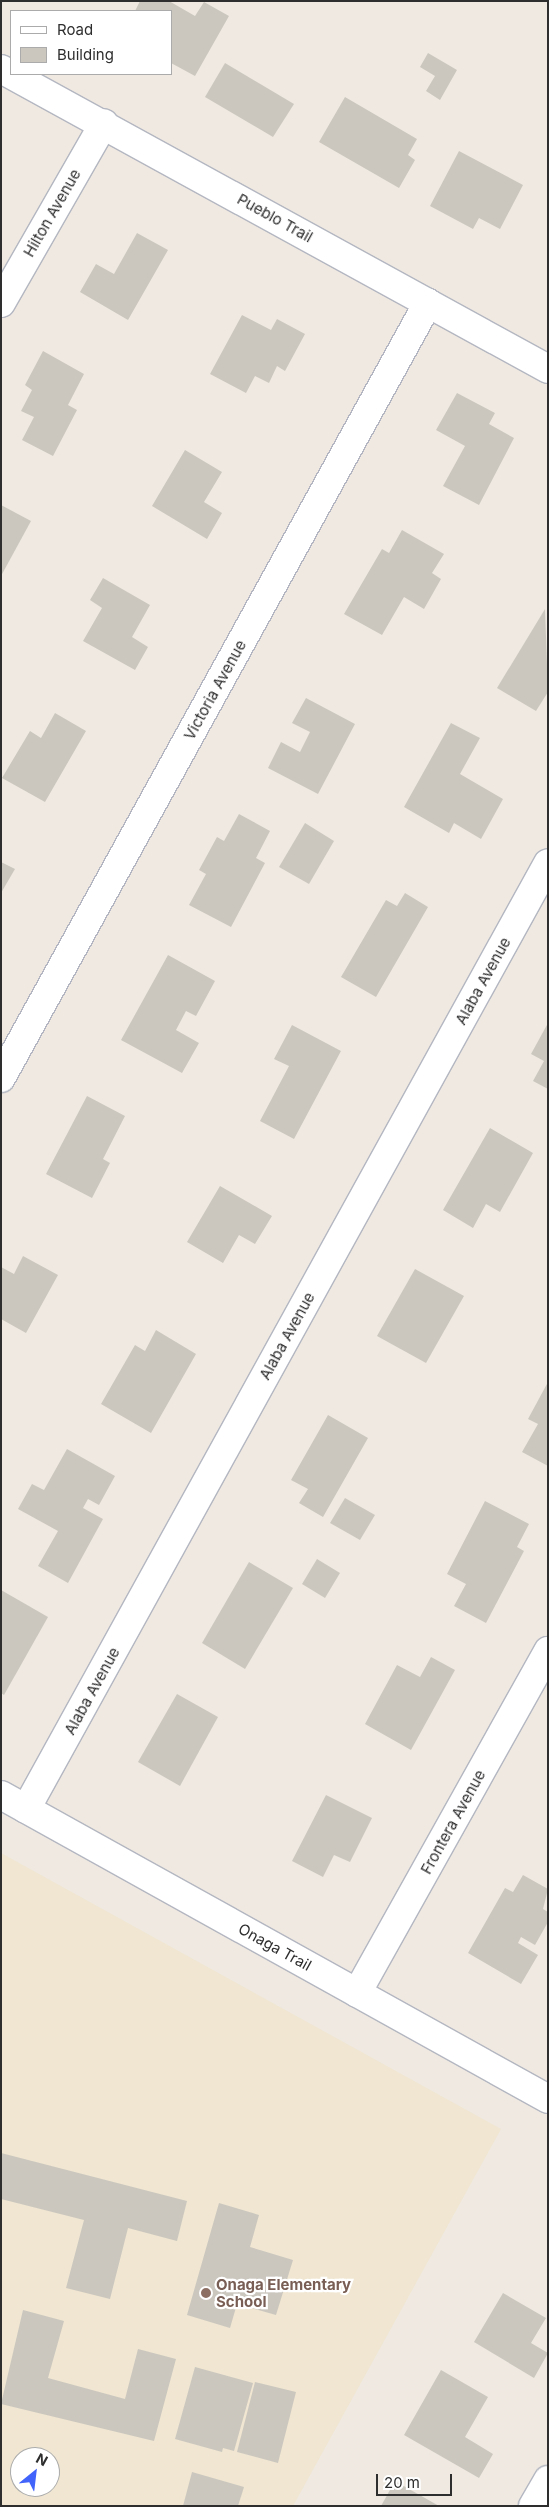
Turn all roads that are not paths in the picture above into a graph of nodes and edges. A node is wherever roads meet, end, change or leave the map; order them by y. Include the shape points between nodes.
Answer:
1 (12, 75) edge
2 (104, 123) junction
3 (1, 303) edge
4 (428, 303) junction
5 (548, 369) edge
6 (548, 863) edge
7 (1, 1078) edge
8 (548, 1651) edge
9 (1, 1796) edge
10 (26, 1809) junction
11 (357, 1993) junction
12 (548, 2099) edge
13 (548, 2480) edge
14 (533, 2506) edge

1 - 2 street, Pueblo Trail
2 - 3 street, Hilton Avenue
2 - 4 street, Pueblo Trail
4 - 5 street, Pueblo Trail
4 - 7 street, Victoria Avenue
6 - 10 street, Alaba Avenue
8 - 11 street, Frontera Avenue
9 - 10 street, Onaga Trail
10 - 11 street, Onaga Trail
11 - 12 street, Onaga Trail
13 - 14 street

